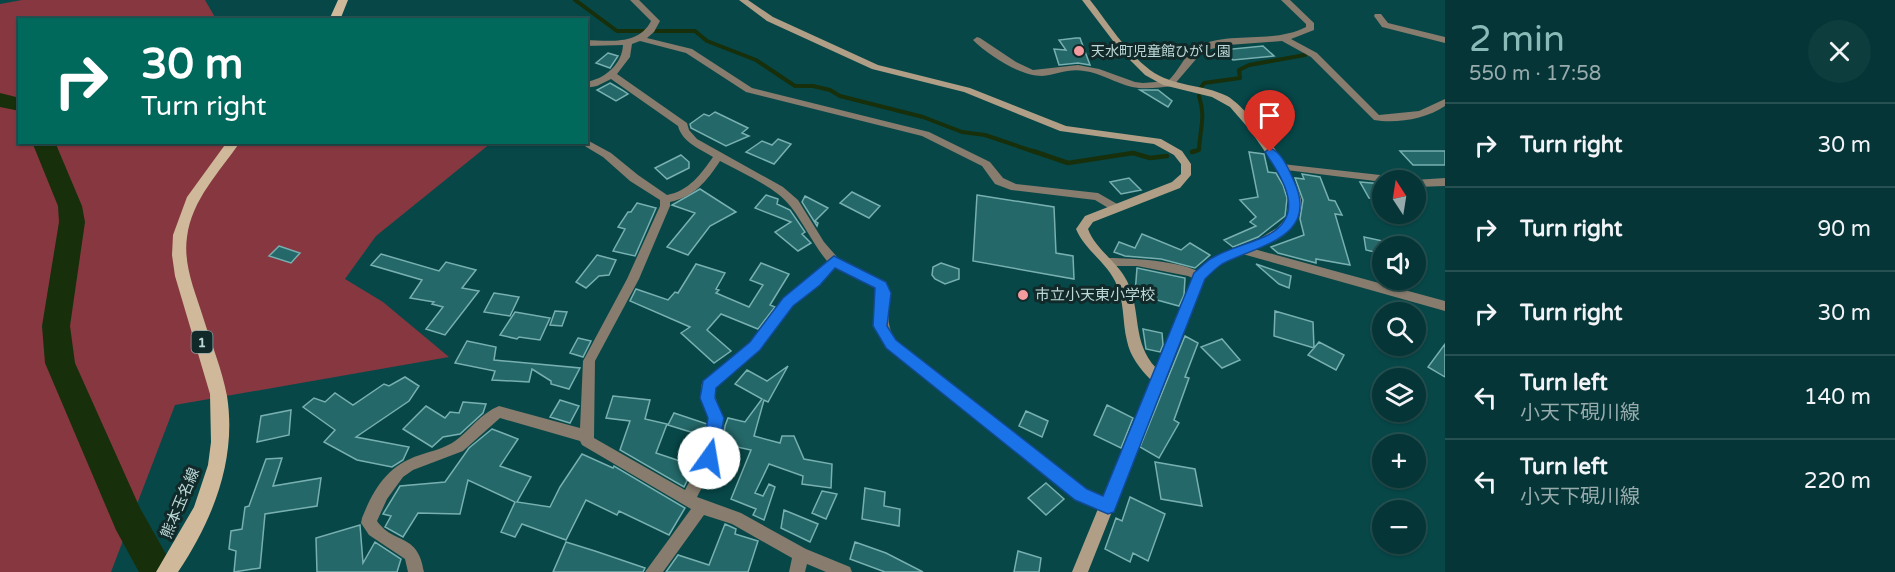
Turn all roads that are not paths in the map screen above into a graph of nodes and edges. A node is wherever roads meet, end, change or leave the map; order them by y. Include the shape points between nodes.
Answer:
1 (343, 0) edge
2 (634, 0) edge
3 (743, 0) edge
4 (1086, 0) edge
5 (1285, 0) edge
6 (1378, 16) dead end
7 (335, 18) edge
8 (648, 33) junction
9 (1286, 39) junction
10 (1445, 39) edge
11 (977, 40) dead end
12 (627, 41) junction
13 (588, 42) edge
14 (613, 75) junction
15 (1168, 84) junction
16 (588, 85) edge
17 (1445, 102) edge
18 (232, 144) edge
19 (587, 144) edge
20 (718, 157) junction
21 (1282, 167) junction
22 (1372, 176) edge
23 (1445, 182) edge
24 (1426, 183) edge
25 (665, 199) junction
26 (1115, 208) junction
27 (1243, 250) junction
28 (834, 261) junction
29 (1109, 262) junction
30 (1199, 277) junction
31 (1445, 306) edge
32 (1157, 378) junction
33 (586, 435) junction
34 (694, 503) junction
35 (1108, 506) junction
36 (801, 554) junction
37 (166, 572) edge
38 (416, 572) edge
39 (653, 572) edge
40 (797, 572) edge
41 (844, 572) edge
42 (1080, 572) edge

1 - 7 main road
2 - 8 street via 656,21
3 - 26 street via 770,19 856,60 967,90 1064,129 1157,141 1178,153 1186,164 1186,175 1176,185
4 - 15 street via 1136,62
5 - 9 street via 1311,27
6 - 10 street via 1386,25
8 - 12 street
8 - 26 street via 689,51 749,90 925,134 986,164 999,181 1015,187 1098,197
9 - 15 street via 1211,45 1198,50 1180,77
9 - 17 street via 1314,55 1377,118 1417,116
11 - 15 street via 1026,71 1084,68 1136,86
12 - 13 street
12 - 14 street via 628,49
14 - 16 street
14 - 20 street via 683,125 693,141
15 - 21 street via 1225,99
18 - 37 main road, 熊本玉名線 / 1 via 206,177 186,212 179,237 184,279 218,395 220,447 214,478 181,551
19 - 25 street
20 - 25 street via 691,190
20 - 28 street via 780,190 794,202 820,246
21 - 22 street
21 - 27 street via 1296,209 1289,223 1274,237
23 - 24 street
25 - 33 street via 633,279 589,361
26 - 29 street via 1089,219 1082,229
27 - 30 street via 1216,261
27 - 31 street
28 - 34 street via 788,302 755,346 708,385 707,398 716,428
28 - 35 street via 881,285 884,293 880,326 891,344 1081,495
29 - 30 street via 1137,262
29 - 32 street via 1127,294 1136,353
30 - 32 street
32 - 35 street
33 - 34 street via 590,443
33 - 38 street via 499,412 457,448 399,470 370,513 369,523 377,533 407,548 414,558
34 - 36 street via 736,518
34 - 39 street
35 - 42 street
36 - 40 street
36 - 41 street

